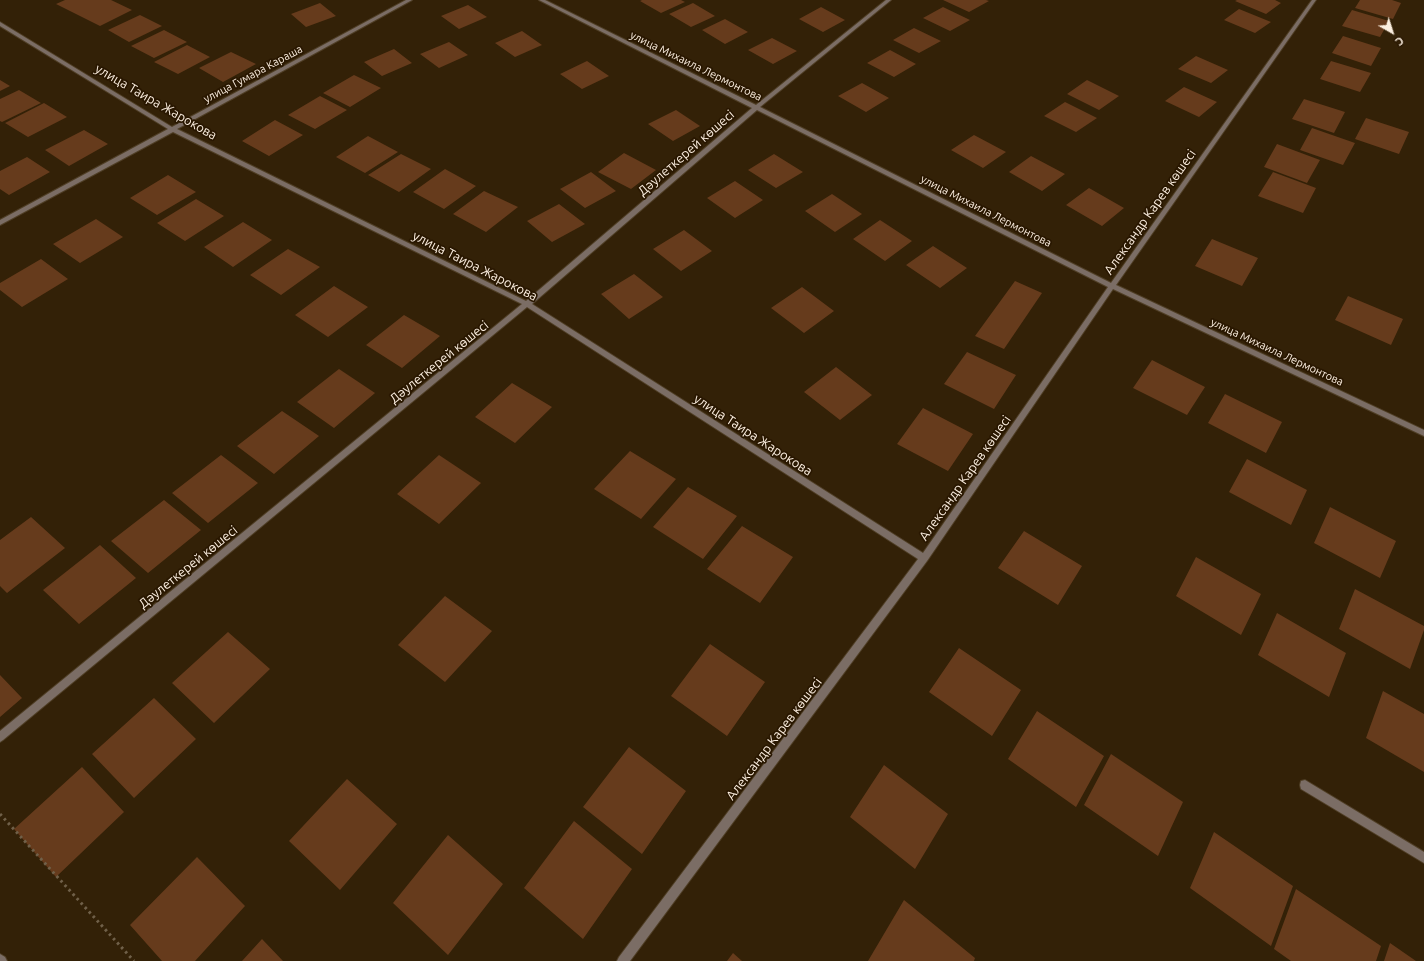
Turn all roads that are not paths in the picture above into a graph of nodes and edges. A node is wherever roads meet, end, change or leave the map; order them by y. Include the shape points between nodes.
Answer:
1 (410, 0) edge
2 (541, 0) edge
3 (889, 0) edge
4 (1314, 0) edge
5 (0, 24) edge
6 (757, 107) junction
7 (172, 129) junction
8 (0, 223) edge
9 (1112, 286) junction
10 (527, 304) junction
11 (1424, 433) edge
12 (924, 558) junction
13 (0, 737) edge
14 (1305, 785) dead end
15 (1424, 858) edge
16 (623, 961) edge

1 - 7 street, улица Гумара Караша
2 - 6 street, улица Михаила Лермонтова
3 - 6 street, Дәулеткерей көшесі
4 - 9 street, Александр Карев көшесі
5 - 7 street, улица Таира Жарокова
6 - 9 street, улица Михаила Лермонтова
6 - 10 street, Дәулеткерей көшесі
7 - 8 street, улица Гумара Караша
7 - 10 street, улица Таира Жарокова
9 - 11 street, улица Михаила Лермонтова
9 - 12 street, Александр Карев көшесі
10 - 12 street, улица Таира Жарокова
10 - 13 street, Дәулеткерей көшесі
12 - 16 street, Александр Карев көшесі
14 - 15 street

